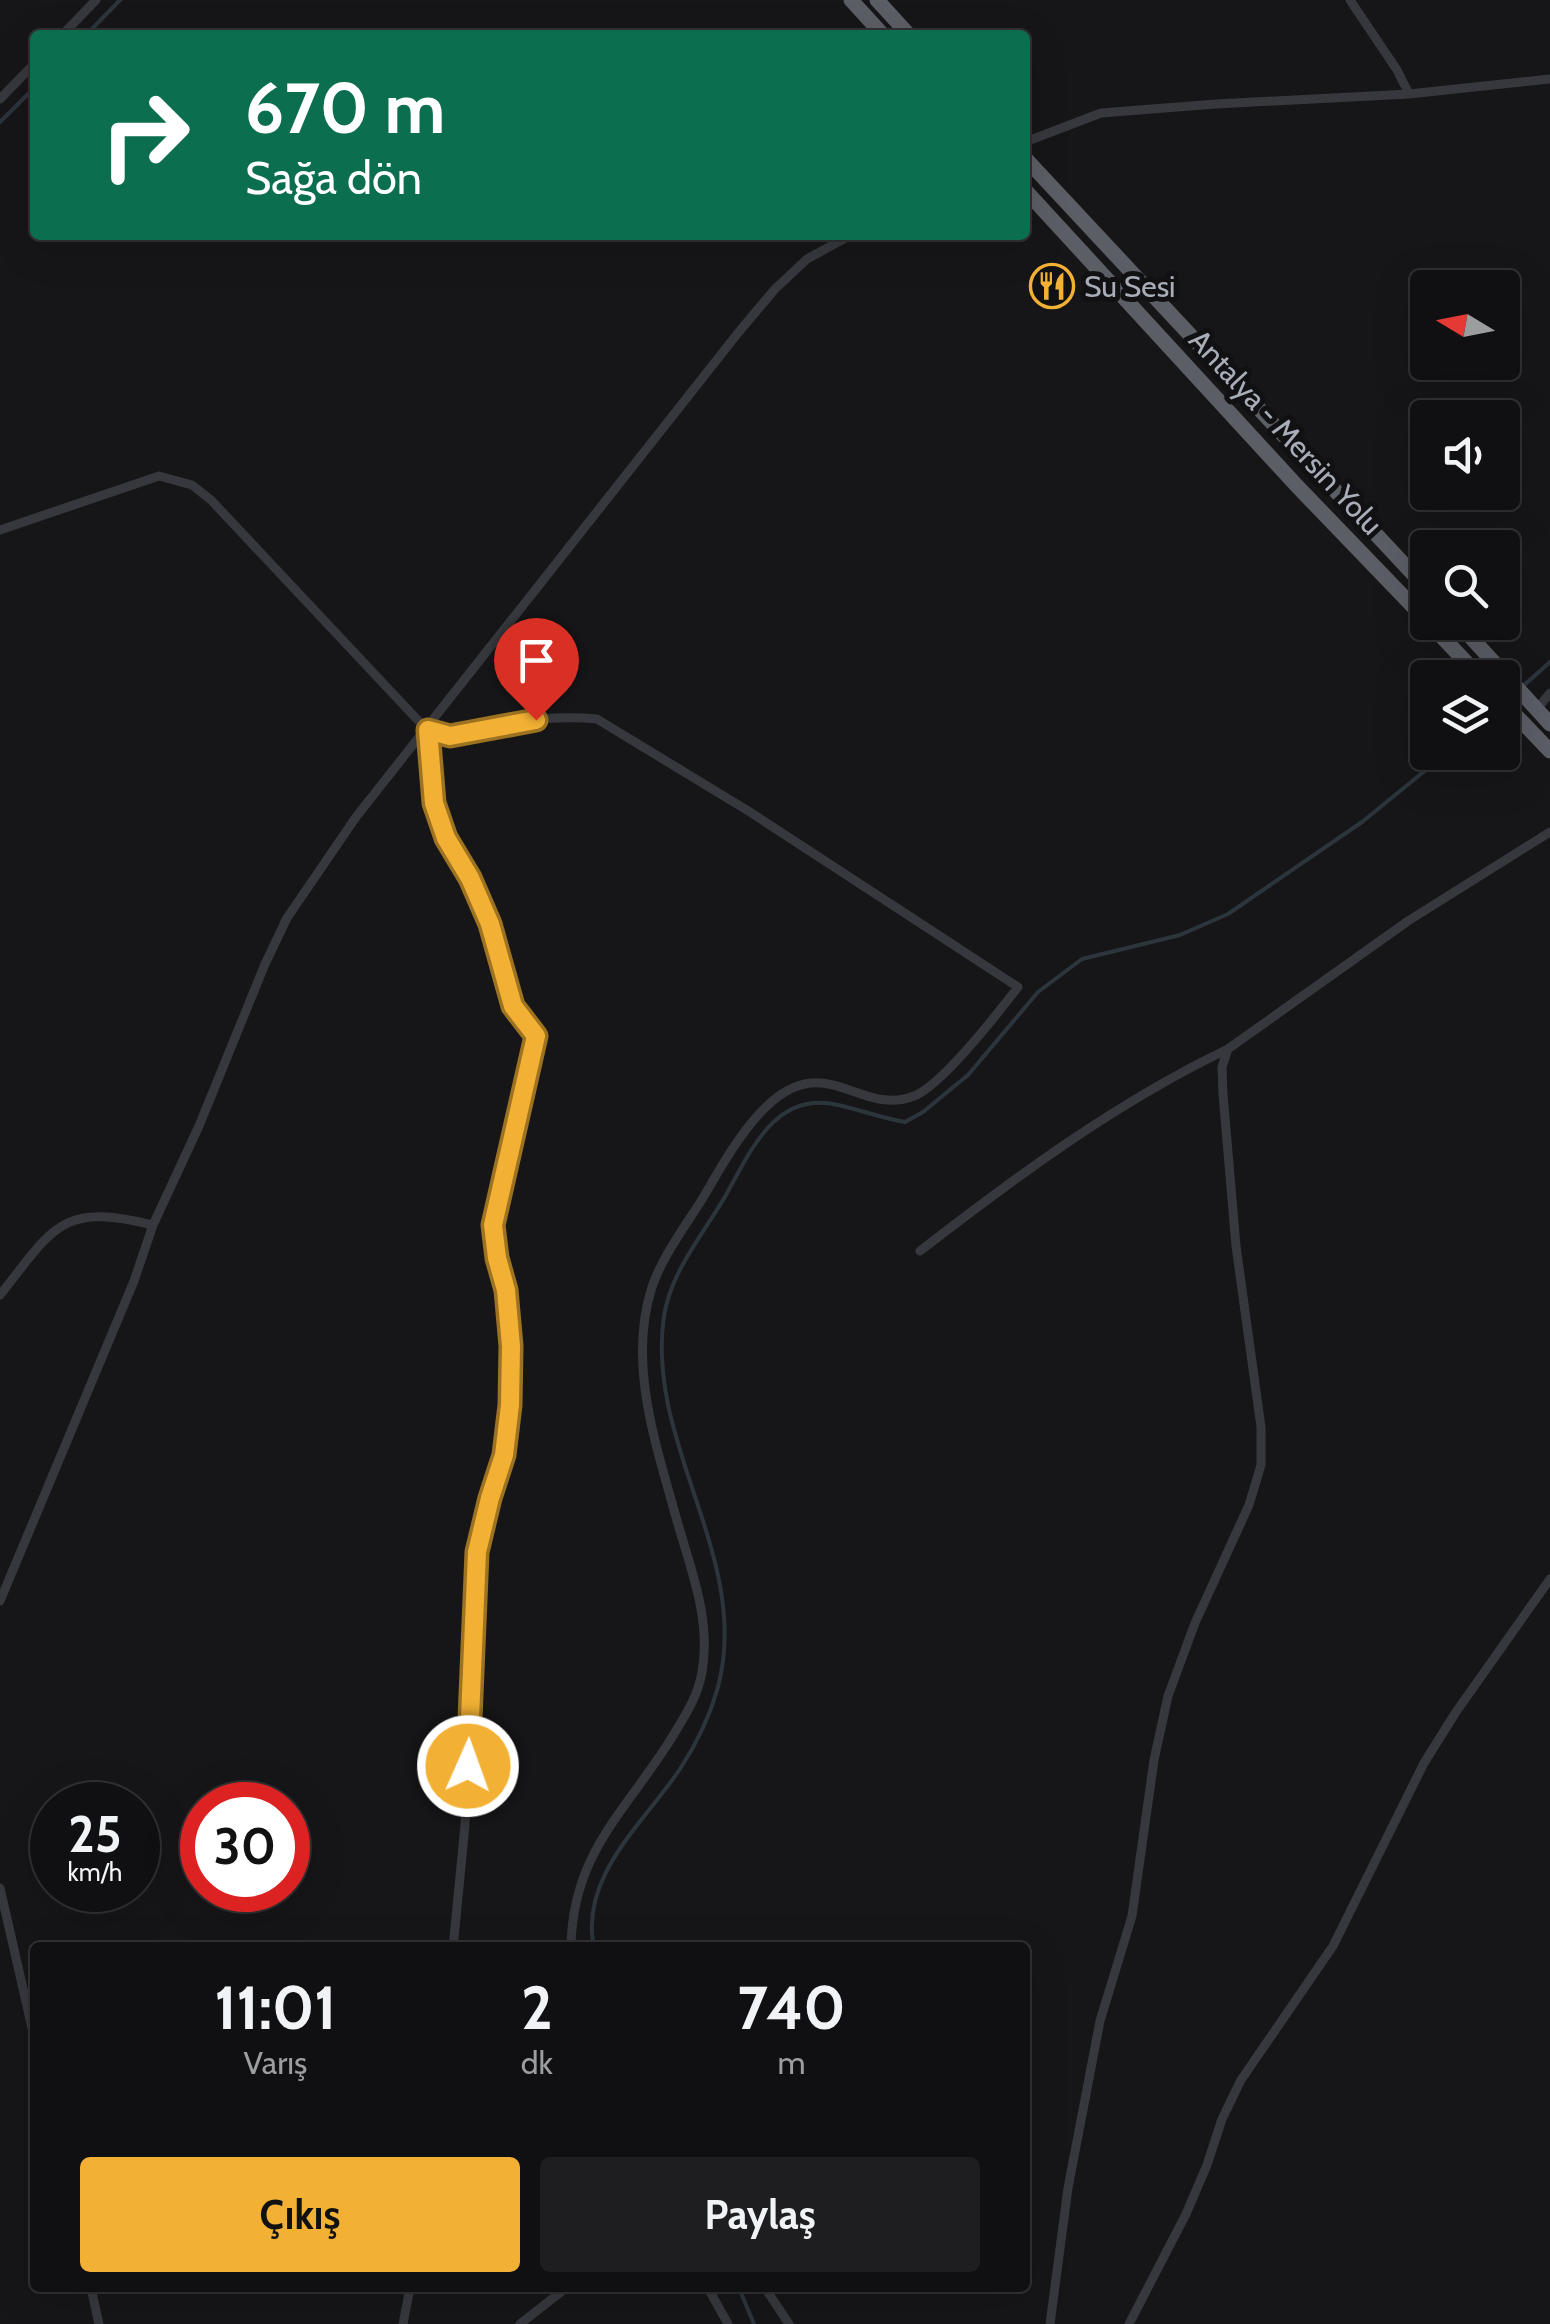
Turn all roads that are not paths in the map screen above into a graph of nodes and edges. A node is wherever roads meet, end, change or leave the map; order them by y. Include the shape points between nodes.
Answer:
1 (96, 0) edge
2 (851, 0) edge
3 (876, 0) edge
4 (1350, 0) edge
5 (67, 30) edge
6 (878, 30) edge
7 (905, 30) edge
8 (30, 68) edge
9 (1550, 79) edge
10 (1409, 94) junction
11 (0, 99) edge
12 (1030, 140) edge
13 (1030, 163) edge
14 (1030, 195) edge
15 (842, 240) edge
16 (0, 530) edge
17 (1410, 571) edge
18 (1410, 603) edge
19 (1445, 640) edge
20 (1473, 640) edge
21 (1464, 660) edge
22 (1550, 693) edge
23 (1533, 706) junction
24 (1520, 719) edge
25 (1550, 724) edge
26 (428, 730) junction
27 (1550, 751) edge
28 (1550, 832) edge
29 (1228, 1049) junction
30 (153, 1225) junction
31 (920, 1251) dead end
32 (0, 1295) edge
33 (1550, 1579) edge
34 (0, 1601) edge
35 (0, 1888) edge
36 (454, 1942) edge
37 (571, 1942) edge
38 (30, 2019) edge
39 (92, 2292) edge
40 (409, 2292) edge
41 (561, 2292) edge
42 (710, 2292) edge
43 (768, 2292) edge
44 (99, 2324) edge
45 (404, 2324) edge
46 (520, 2324) edge
47 (728, 2324) edge
48 (789, 2324) edge
49 (1050, 2324) edge
50 (1128, 2324) edge

1 - 5 street
2 - 6 highway
3 - 7 highway
4 - 10 street
8 - 11 street
9 - 10 street
10 - 12 street via 1101,114
13 - 17 highway, Antalya - Mersin Yolu
14 - 18 highway, Antalya - Mersin Yolu
15 - 26 street via 807,259 775,289
16 - 26 street via 159,476 192,485
19 - 21 highway, Antalya - Mersin Yolu
20 - 23 highway
22 - 23 street
23 - 25 highway
24 - 27 highway
26 - 30 street via 356,817 287,918
26 - 36 street via 434,803 446,838 490,924 513,1006 536,1036 493,1225 506,1290 510,1405 504,1455 477,1552
26 - 37 street via 450,736 504,723 597,719 1018,987 934,1084 914,1096 893,1100 830,1081 809,1082 762,1110 653,1284 644,1319 646,1403 696,1581 702,1671 696,1698 587,1865 571,1917
28 - 29 street
29 - 31 street via 1111,1114
29 - 49 street via 1222,1067 1236,1246 1261,1465 1168,1696 1132,1916 1100,2021 1068,2188
30 - 32 street via 119,1216 75,1218 57,1227
30 - 34 street
33 - 50 street via 1424,1763 1333,1946 1241,2080 1186,2214
35 - 38 street
39 - 44 street
40 - 45 street
41 - 46 street
42 - 47 street
43 - 48 street

